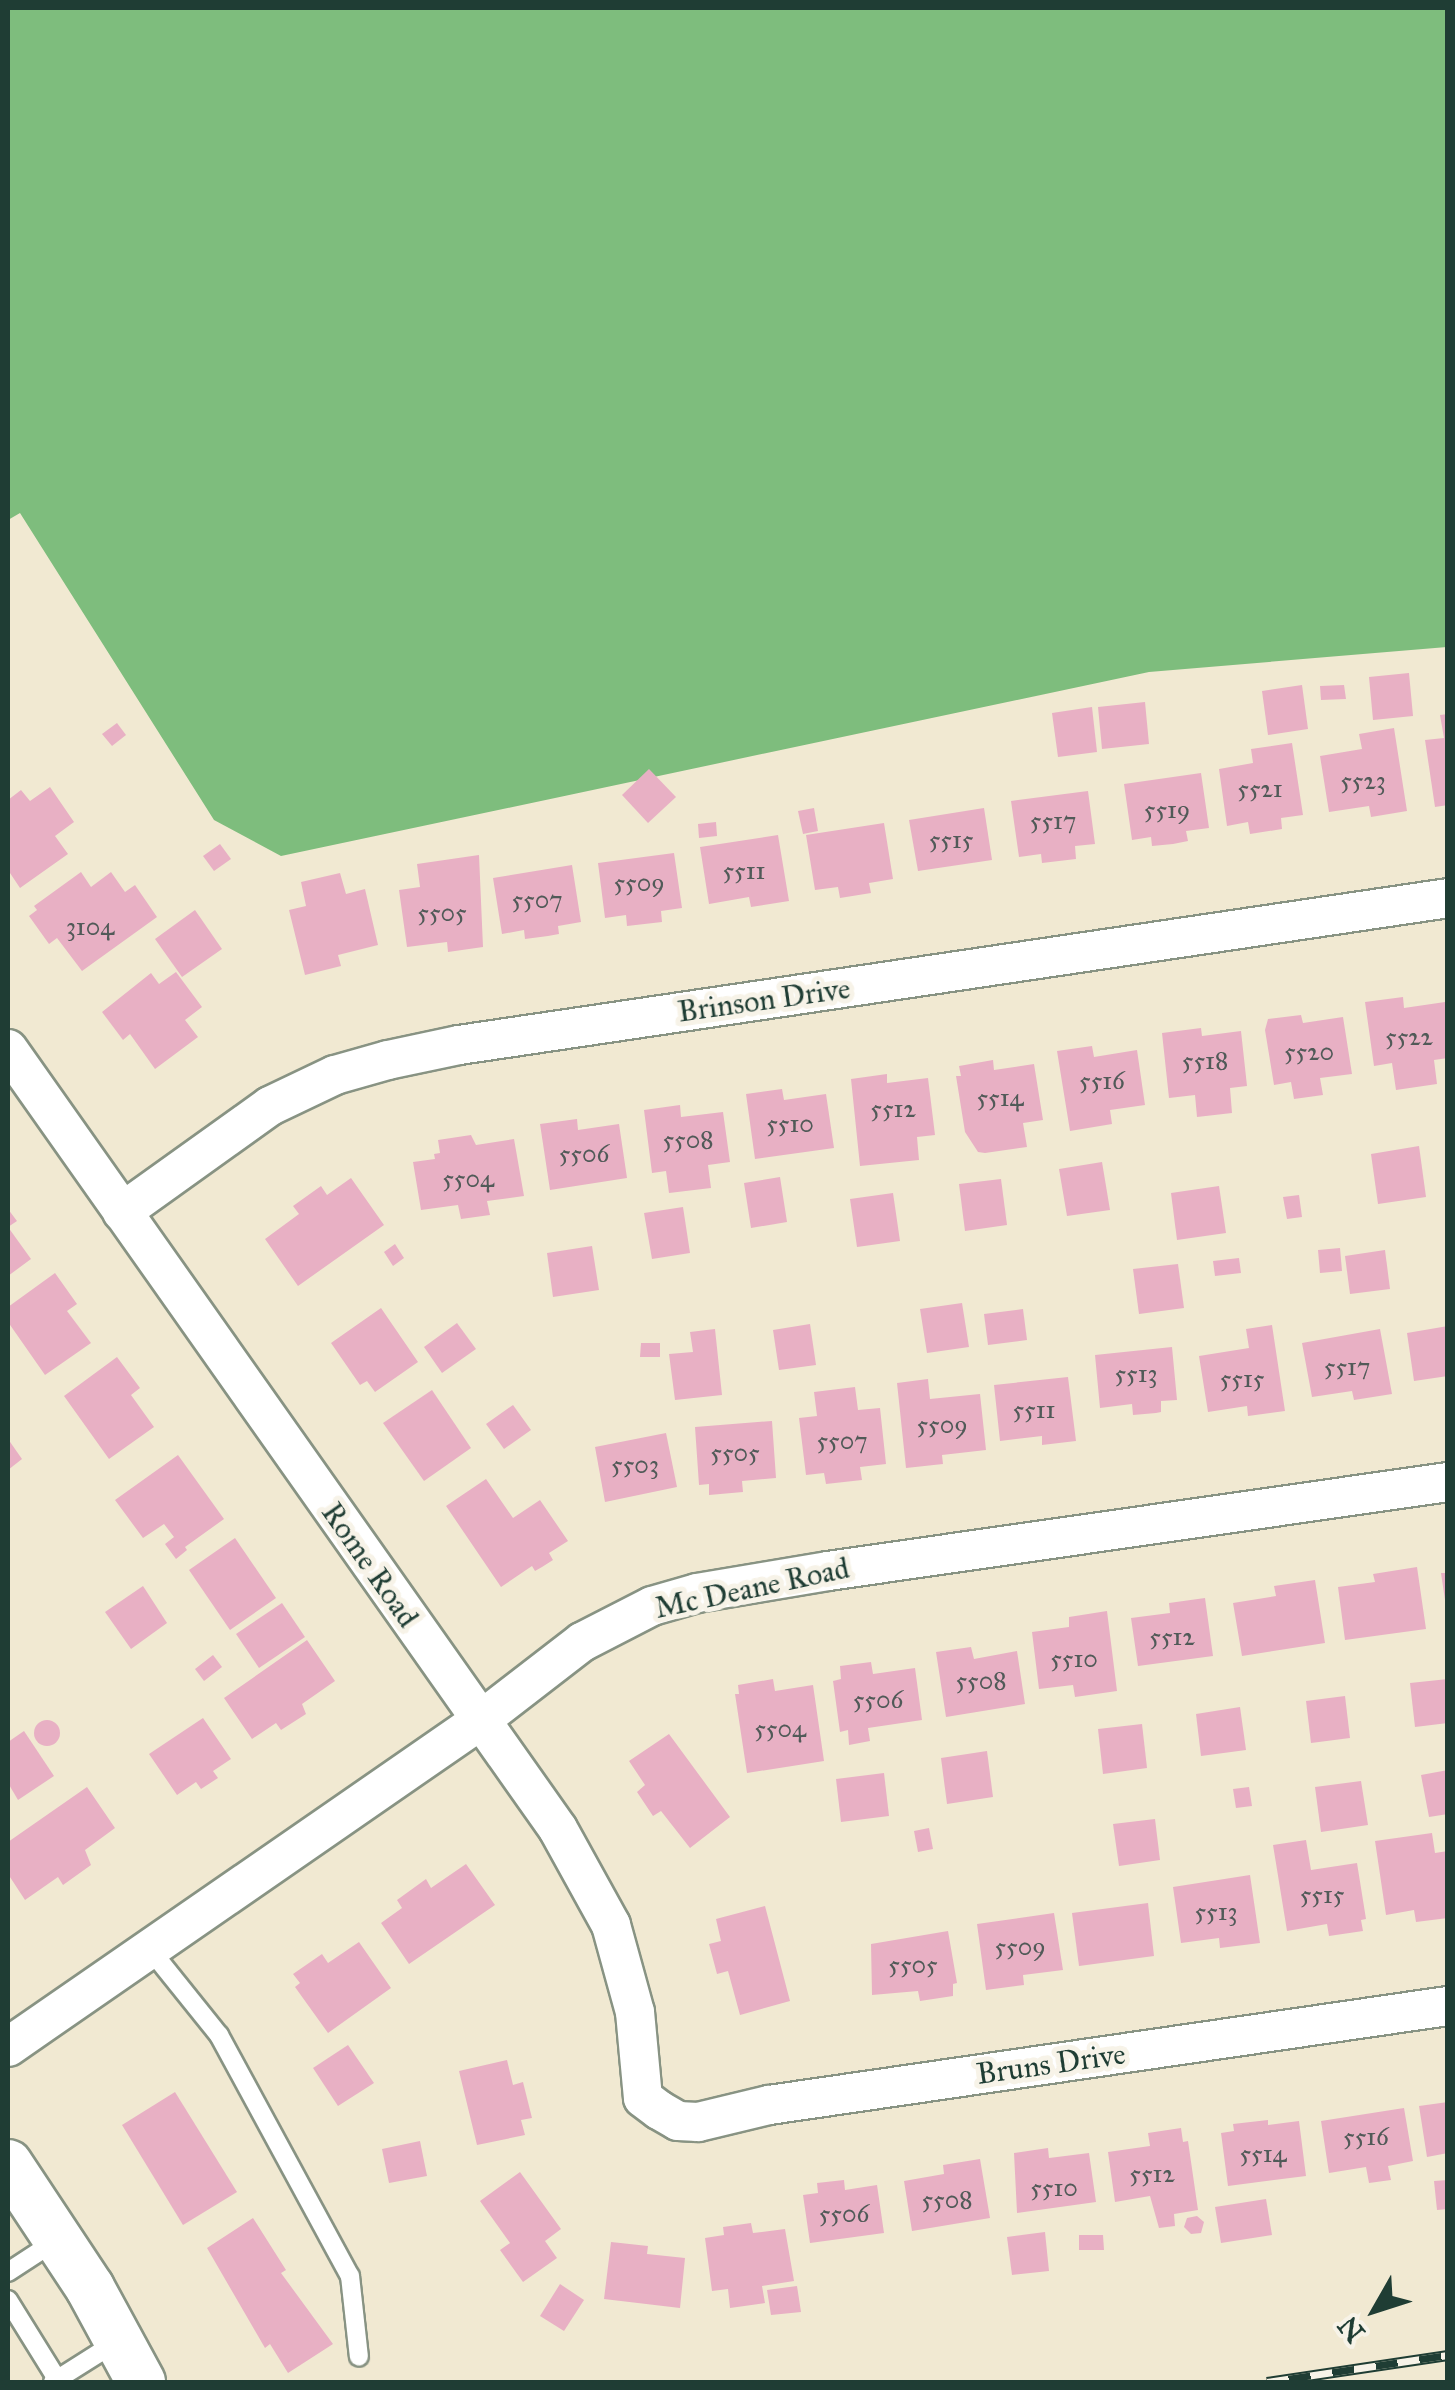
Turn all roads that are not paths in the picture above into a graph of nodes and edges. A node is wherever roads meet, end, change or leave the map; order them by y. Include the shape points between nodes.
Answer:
1 (1448, 898) edge
2 (8, 1049) edge
3 (122, 1212) junction
4 (1448, 1482) edge
5 (480, 1720) junction
6 (150, 1948) junction
7 (1448, 2006) edge
8 (8, 2047) edge
9 (659, 2110) joint
10 (8, 2164) edge
11 (57, 2240) junction
12 (8, 2272) edge
13 (8, 2300) edge
14 (119, 2341) junction
15 (359, 2358) dead end
16 (55, 2381) edge
17 (141, 2382) edge

1 - 3 street, Brinson Drive via 388,1060 335,1074 270,1106
2 - 3 street, Rome Road
3 - 5 street, Rome Road
4 - 5 street, Mc Deane Road via 697,1593 599,1632
5 - 6 street, Mc Deane Road
5 - 9 street, Rome Road via 558,1830 611,1926 635,2012 644,2098
6 - 8 street, Mc Deane Road
6 - 15 lane via 219,2035 350,2276
7 - 9 street, Bruns Drive via 769,2105 698,2122
10 - 11 street
11 - 12 lane
11 - 14 street
13 - 16 lane
14 - 16 lane
14 - 17 street

